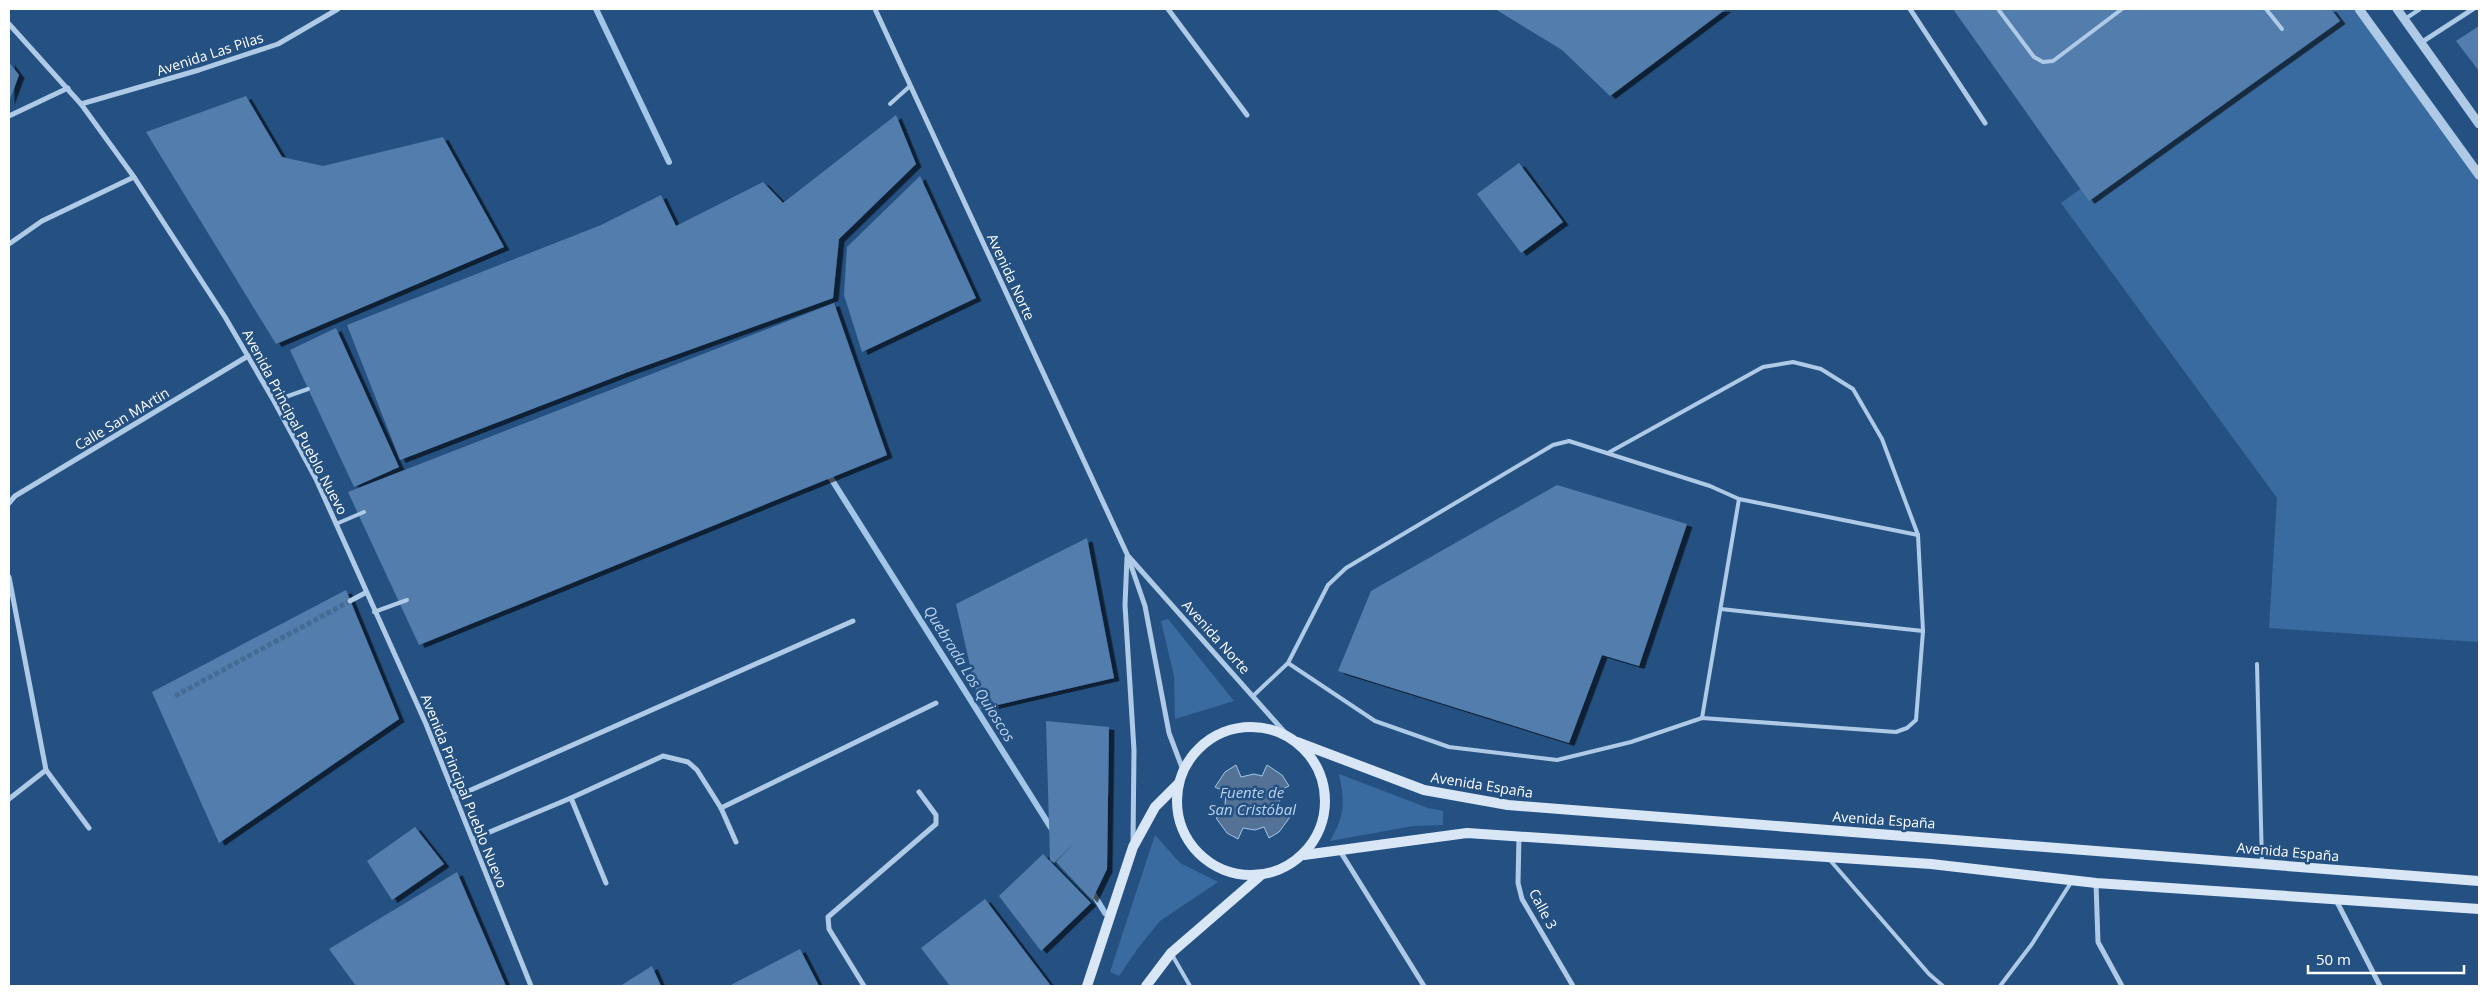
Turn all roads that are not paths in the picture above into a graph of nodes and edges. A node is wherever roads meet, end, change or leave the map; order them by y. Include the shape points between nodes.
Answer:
1 (338, 9) edge
2 (875, 9) edge
3 (1168, 9) edge
4 (1910, 9) edge
5 (1998, 9) edge
6 (2122, 9) edge
7 (2266, 9) edge
8 (2359, 9) edge
9 (2397, 9) edge
10 (2420, 9) edge
11 (2473, 9) edge
12 (2405, 19) junction
13 (9, 24) edge
14 (2282, 29) dead end
15 (2422, 42) junction
16 (910, 86) junction
17 (68, 88) junction
18 (81, 104) junction
19 (890, 104) dead end
20 (1248, 115) dead end
21 (9, 116) edge
22 (1986, 123) dead end
23 (2479, 124) edge
24 (2479, 175) edge
25 (134, 177) junction
26 (9, 244) edge
27 (248, 356) junction
28 (308, 389) dead end
29 (274, 402) junction
30 (1608, 453) junction
31 (1739, 500) junction
32 (9, 503) edge
33 (364, 512) dead end
34 (336, 524) junction
35 (1918, 535) junction
36 (1127, 554) junction
37 (9, 577) edge
38 (365, 593) junction
39 (407, 600) dead end
40 (350, 602) tunnel mouth
41 (1720, 609) junction
42 (374, 612) junction
43 (853, 621) dead end
44 (1923, 632) junction
45 (1288, 663) junction
46 (2257, 664) dead end
47 (1253, 696) junction
48 (936, 703) dead end
49 (1702, 718) junction
50 (1292, 739) junction
51 (46, 770) junction
52 (1183, 770) junction
53 (1178, 784) junction
54 (919, 792) dead end
55 (455, 797) junction
56 (571, 798) junction
57 (9, 800) edge
58 (721, 808) junction
59 (89, 828) dead end
60 (1519, 836) junction
61 (473, 839) junction
62 (736, 842) dead end
63 (1133, 847) junction
64 (1340, 852) junction
65 (1304, 855) junction
66 (1828, 857) junction
67 (2262, 863) junction
68 (1260, 876) junction
69 (2073, 879) junction
70 (2479, 881) edge
71 (606, 883) dead end
72 (2096, 883) junction
73 (2336, 900) junction
74 (2479, 909) edge
75 (1171, 953) junction
76 (532, 986) edge
77 (864, 986) edge
78 (1086, 986) edge
79 (1146, 986) edge
80 (1190, 986) edge
81 (1424, 986) edge
82 (1574, 986) edge
83 (1943, 986) edge
84 (2000, 986) edge
85 (2122, 986) edge
86 (2380, 986) edge

1 - 18 street, Avenida Las Pilas via 278,44
2 - 16 street, Avenida Norte
3 - 20 street
4 - 22 street
5 - 6 lane via 2034,57 2043,62 2053,61
7 - 14 lane
8 - 24 street
9 - 12 street
10 - 12 lane
11 - 15 street
12 - 15 street
13 - 17 street, Avenida Principal Pueblo Nuevo
15 - 23 street
16 - 19 lane
16 - 36 street, Avenida Norte
17 - 18 street, Avenida Principal Pueblo Nuevo
17 - 21 street
18 - 25 street, Avenida Principal Pueblo Nuevo
25 - 26 street via 42,222
25 - 27 street, Avenida Principal Pueblo Nuevo
27 - 29 street, Avenida Principal Pueblo Nuevo
27 - 32 street, Calle San MArtin via 15,496
28 - 29 lane
29 - 34 street, Avenida Principal Pueblo Nuevo via 316,479
30 - 31 lane via 1710,486
30 - 35 lane via 1763,368 1793,362 1821,368 1853,389 1882,439
30 - 45 lane via 1569,440 1553,445 1346,568 1328,585
31 - 35 lane
31 - 41 lane
33 - 34 lane
34 - 38 street, Avenida Principal Pueblo Nuevo
35 - 44 lane
36 - 47 street, Avenida Norte
36 - 52 street, Avenida Norte via 1145,606 1169,733
36 - 63 street via 1125,605 1134,750
37 - 51 street
38 - 40 street
38 - 42 street, Avenida Principal Pueblo Nuevo
39 - 42 lane
41 - 44 lane
41 - 49 lane
42 - 55 street, Avenida Principal Pueblo Nuevo via 426,724
43 - 55 street
44 - 49 lane via 1916,720 1907,728 1896,732
45 - 47 lane
45 - 49 lane via 1374,721 1449,747 1557,760 1631,742
46 - 67 lane
47 - 50 street, Avenida Norte
48 - 58 street
50 - 52 main road via 1265,728 1240,727 1216,735 1197,750
50 - 65 main road via 1315,764 1322,776 1326,797 1325,818 1317,838
50 - 67 main road, Avenida España via 1424,790 1508,805
51 - 57 street
51 - 59 street
52 - 53 main road
53 - 63 main road via 1155,807
53 - 68 main road via 1177,808 1183,831 1195,851 1214,866 1236,875
54 - 77 street via 936,815 936,824 828,917 828,929
55 - 61 street, Avenida Principal Pueblo Nuevo
56 - 58 street via 663,756 688,762 697,770
56 - 61 street
56 - 71 street
58 - 62 street
60 - 64 main road via 1467,832
60 - 66 main road
60 - 82 street, Calle 3 via 1518,883 1522,899
61 - 76 street, Avenida Principal Pueblo Nuevo
63 - 78 main road
64 - 65 main road
64 - 81 street
65 - 68 main road via 1284,869
66 - 69 main road
66 - 83 lane
67 - 70 main road, Avenida España
68 - 75 main road
69 - 72 main road
69 - 84 lane via 2058,906
72 - 73 main road
72 - 85 street via 2098,942
73 - 74 main road
73 - 86 street
75 - 79 main road
75 - 80 lane

